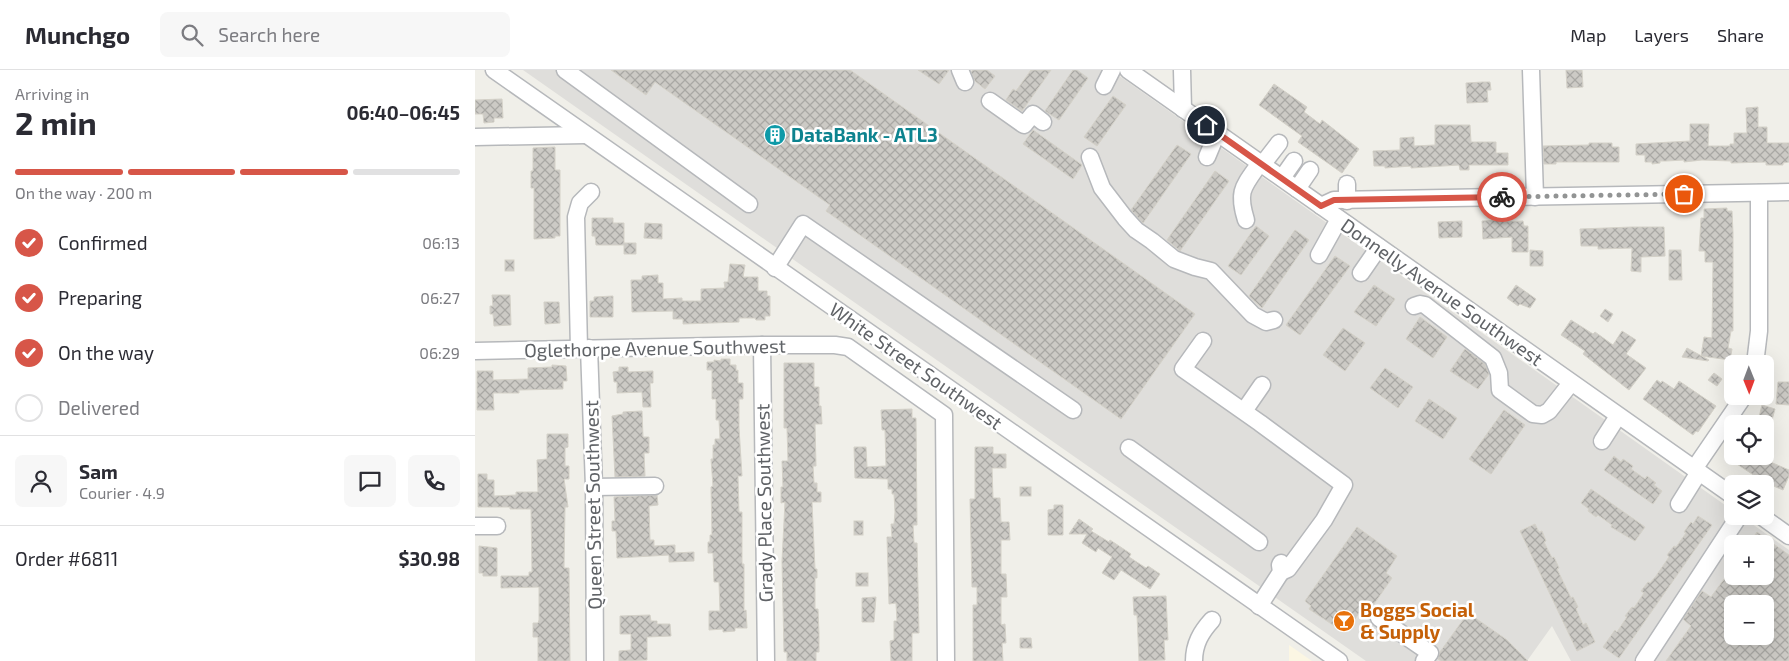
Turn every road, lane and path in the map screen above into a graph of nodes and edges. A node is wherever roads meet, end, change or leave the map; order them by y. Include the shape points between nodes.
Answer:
1 (494, 70) edge
2 (565, 70) edge
3 (1112, 70) edge
4 (1127, 70) edge
5 (1183, 70) edge
6 (1531, 70) edge
7 (514, 75) edge
8 (1103, 86) dead end
9 (990, 101) dead end
10 (1183, 109) junction
11 (1043, 122) dead end
12 (1217, 133) junction
13 (585, 134) junction
14 (475, 137) edge
15 (1279, 143) dead end
16 (1090, 157) dead end
17 (1207, 157) dead end
18 (1294, 161) dead end
19 (1261, 164) junction
20 (1310, 170) dead end
21 (1282, 178) junction
22 (1347, 184) dead end
23 (1297, 189) junction
24 (591, 192) dead end
25 (1789, 192) edge
26 (1759, 193) junction
27 (1535, 197) junction
28 (1347, 200) junction
29 (749, 204) dead end
30 (1321, 206) junction
31 (1339, 219) junction
32 (1246, 220) dead end
33 (1379, 247) junction
34 (1319, 255) dead end
35 (775, 268) junction
36 (1361, 273) dead end
37 (1428, 282) junction
38 (1274, 320) dead end
39 (1203, 341) dead end
40 (762, 345) junction
41 (584, 349) junction
42 (475, 351) edge
43 (1756, 355) edge
44 (1571, 382) junction
45 (1262, 385) dead end
46 (1738, 405) edge
47 (1073, 410) dead end
48 (1244, 412) junction
49 (1618, 416) junction
50 (1603, 441) dead end
51 (1129, 448) dead end
52 (1696, 470) junction
53 (655, 486) dead end
54 (594, 487) junction
55 (1724, 490) edge
56 (1679, 504) dead end
57 (1733, 525) edge
58 (1774, 525) edge
59 (475, 526) edge
60 (497, 526) dead end
61 (1789, 536) edge
62 (1259, 542) dead end
63 (1259, 606) junction
64 (1379, 618) dead end
65 (1212, 620) dead end
66 (1330, 659) edge
67 (595, 661) edge
68 (766, 661) edge
69 (946, 661) edge
70 (1194, 661) edge
71 (1424, 661) edge
72 (1643, 661) edge

1 - 7 street, White Street Southwest
2 - 29 street
3 - 8 street
4 - 10 street, Donnelly Avenue Southwest
5 - 10 street
6 - 27 street
7 - 13 street, White Street Southwest
9 - 11 street via 1024,125 1033,114
10 - 12 street, Donnelly Avenue Southwest
12 - 17 street
12 - 19 street, Donnelly Avenue Southwest
13 - 14 street
13 - 35 street, White Street Southwest
15 - 19 street
16 - 38 street via 1102,188 1136,230 1174,259 1211,271 1253,315 1266,322
18 - 21 street
19 - 21 street, Donnelly Avenue Southwest
19 - 32 street via 1245,184 1241,202
20 - 23 street
21 - 23 street, Donnelly Avenue Southwest
22 - 28 street
23 - 30 street, Donnelly Avenue Southwest
24 - 41 street, Queen Street Southwest via 580,203 576,217
25 - 26 street
26 - 27 street
26 - 43 street
27 - 28 street
28 - 30 street via 1334,200
30 - 31 street, Donnelly Avenue Southwest
31 - 33 street, Donnelly Avenue Southwest
31 - 34 street
33 - 36 street
33 - 37 street, Donnelly Avenue Southwest
35 - 47 street via 803,224
35 - 63 street, White Street Southwest
37 - 44 street, Donnelly Avenue Southwest
37 - 44 street via 1414,306 1425,305 1493,358 1499,373 1500,390 1533,414 1541,416 1549,411
39 - 48 street via 1183,369
40 - 41 street, Oglethorpe Avenue Southwest
40 - 68 street, Grady Place Southwest
40 - 69 street, Oglethorpe Avenue Southwest via 848,347 944,416
41 - 42 street, Oglethorpe Avenue Southwest
41 - 54 street, Queen Street Southwest
44 - 49 street, Donnelly Avenue Southwest
45 - 48 street
46 - 52 street
48 - 63 street via 1344,485 1312,535 1302,535 1280,565 1281,572
49 - 50 street
49 - 52 street, Donnelly Avenue Southwest
51 - 62 street
52 - 55 street, Donnelly Avenue Southwest
52 - 56 street
53 - 54 street
54 - 67 street, Queen Street Southwest
57 - 72 street
58 - 61 street
59 - 60 street
63 - 66 street, White Street Southwest
64 - 71 street via 1430,653
65 - 70 street via 1200,634

